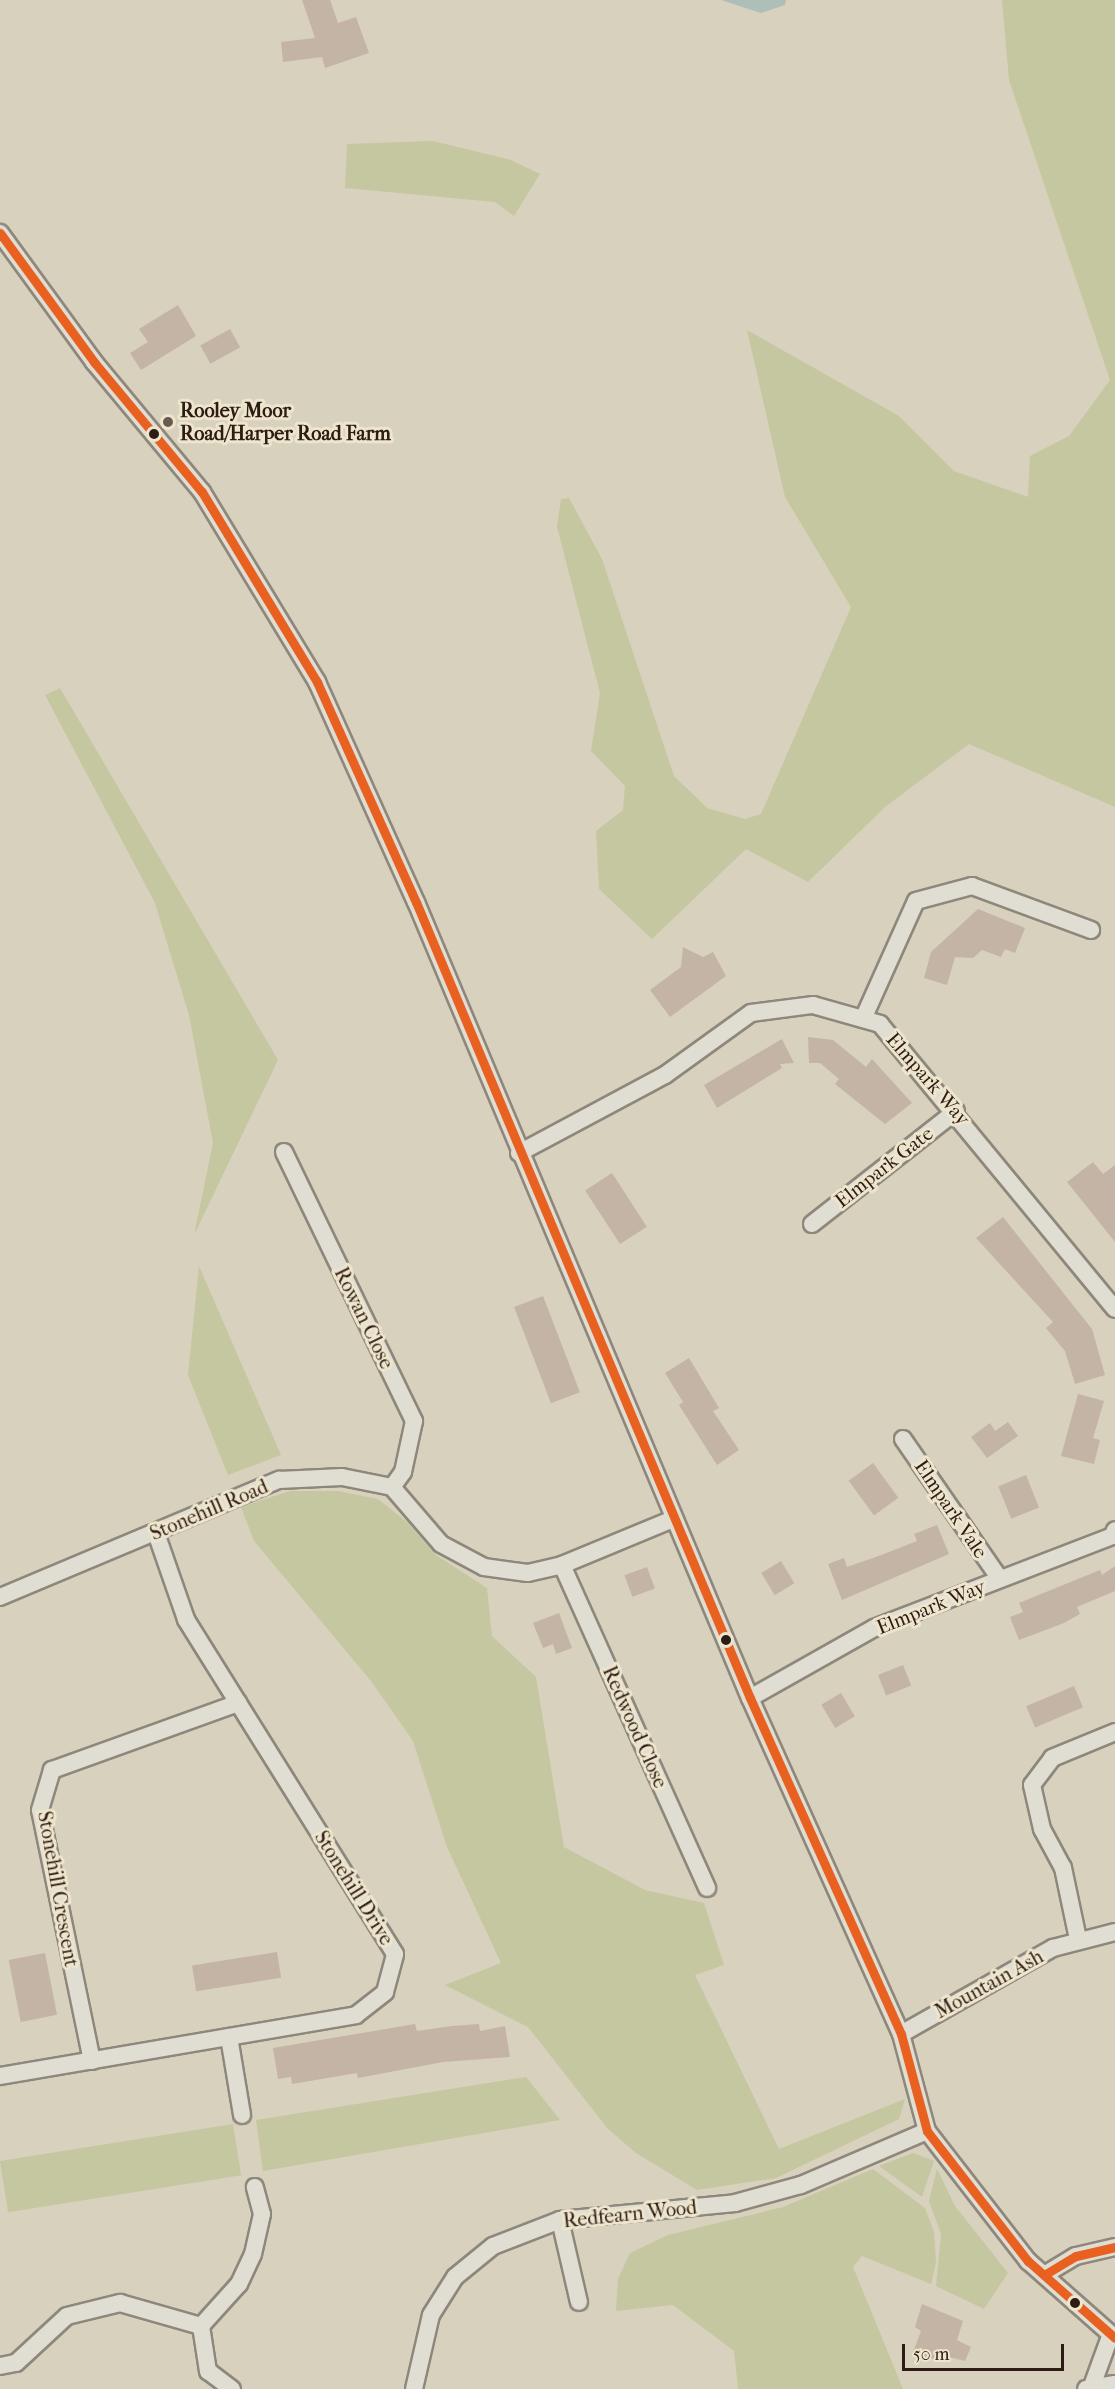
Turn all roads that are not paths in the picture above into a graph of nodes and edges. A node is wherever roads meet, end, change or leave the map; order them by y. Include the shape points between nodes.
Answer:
1 (0, 233) edge
2 (1091, 930) dead end
3 (863, 1019) junction
4 (956, 1111) junction
5 (284, 1152) dead end
6 (519, 1153) junction
7 (812, 1224) dead end
8 (1115, 1309) edge
9 (903, 1439) dead end
10 (392, 1487) junction
11 (674, 1519) junction
12 (1115, 1530) edge
13 (156, 1533) junction
14 (562, 1565) junction
15 (1000, 1579) junction
16 (0, 1597) edge
17 (750, 1698) junction
18 (238, 1703) junction
19 (1115, 1732) edge
20 (707, 1888) dead end
21 (1115, 1932) edge
22 (1078, 1939) junction
23 (901, 2034) junction
24 (230, 2037) junction
25 (92, 2061) junction
26 (0, 2076) edge
27 (242, 2115) dead end
28 (927, 2131) junction
29 (255, 2187) dead end
30 (560, 2220) junction
31 (1115, 2247) edge
32 (1044, 2275) junction
33 (579, 2302) dead end
34 (201, 2326) junction
35 (1113, 2336) edge
36 (0, 2366) edge
37 (1115, 2384) edge
38 (1089, 2387) edge
39 (232, 2389) edge
40 (414, 2389) edge

1 - 6 street via 94,362 202,492 317,682 416,902
2 - 3 street via 972,886 916,901
3 - 4 street, Elmpark Way via 880,1024
3 - 6 street, Elmpark Way via 813,1005 751,1013 665,1075
4 - 7 street, Elmpark Gate
4 - 8 street, Elmpark Way
5 - 10 street, Rowan Close via 414,1421 403,1472
6 - 11 street via 600,1335
9 - 15 street, Elmpark Vale
10 - 13 street, Stonehill Road via 342,1477 279,1480
10 - 14 street via 441,1544 484,1567 528,1573
11 - 14 street
11 - 17 street
12 - 15 street, Elmpark Way via 1113,1536
13 - 16 street, Stonehill Road
13 - 18 street, Stonehill Drive via 186,1619
14 - 20 street, Redwood Close
15 - 17 street, Elmpark Way via 874,1628
17 - 23 street
18 - 24 street, Stonehill Drive via 395,1953 385,1992 356,2015
18 - 25 street, Stonehill Crescent via 52,1770 40,1810
19 - 22 street via 1052,1758 1032,1785 1042,1830 1063,1868
21 - 22 street, Mountain Ash
22 - 23 street, Mountain Ash via 1053,1948
23 - 28 street
24 - 25 street, Stonehill Drive
24 - 27 street
25 - 26 street, Stonehill Drive
28 - 30 street, Redfearn Wood via 801,2185 735,2204
28 - 32 street
29 - 34 street via 262,2214 254,2254 239,2284
30 - 33 street
30 - 40 street, Redfearn Wood via 493,2246 455,2277 431,2315
31 - 32 street via 1076,2256
32 - 35 street
34 - 36 street via 120,2303 67,2316 16,2363
34 - 39 street via 208,2371
35 - 38 street
37 - 38 street

